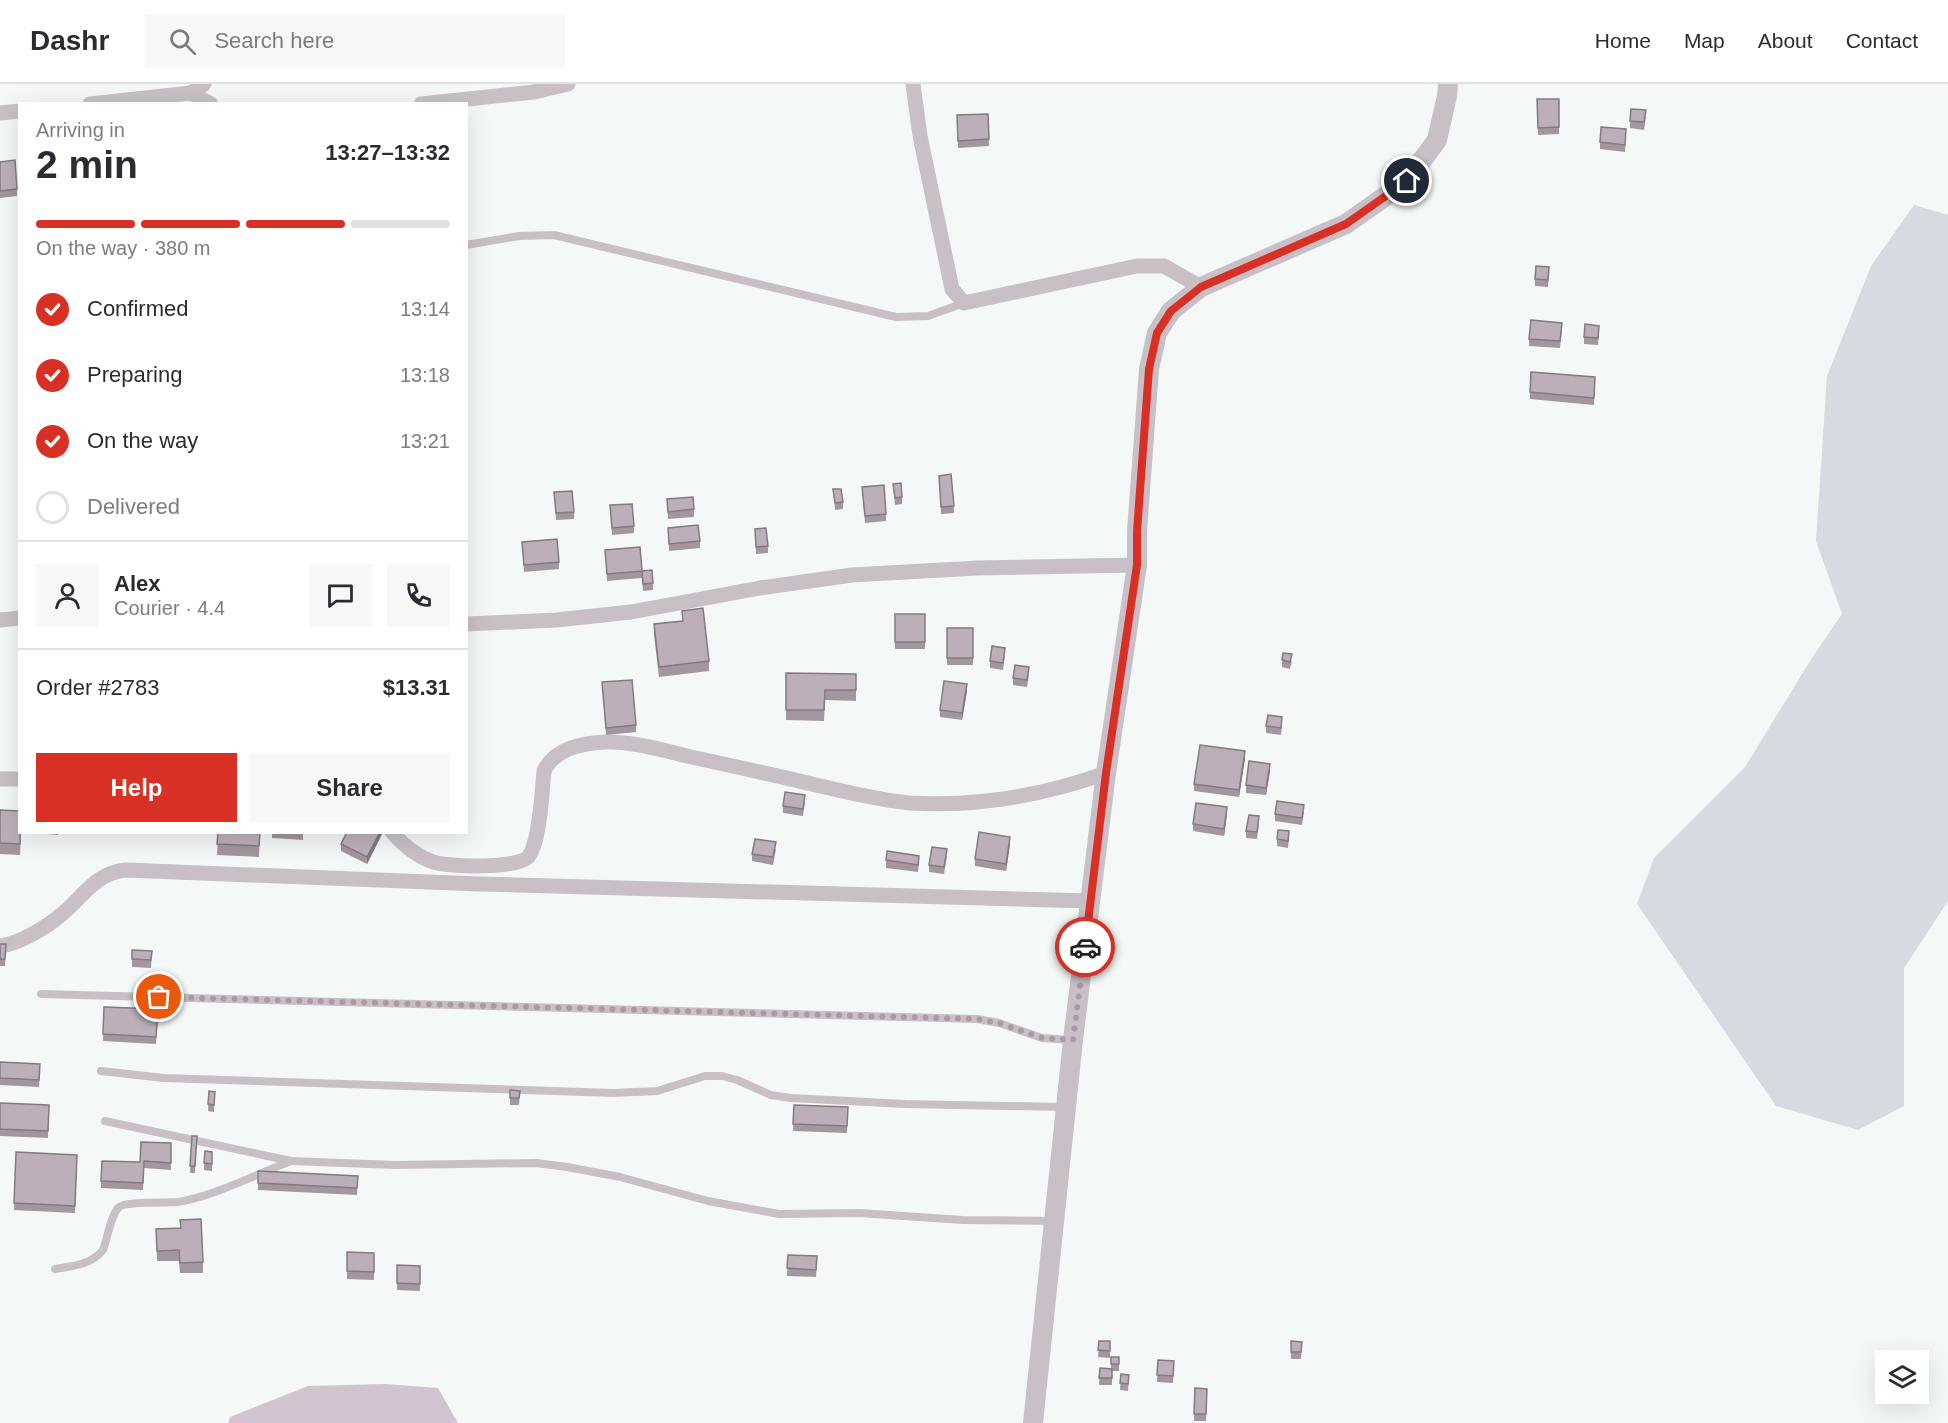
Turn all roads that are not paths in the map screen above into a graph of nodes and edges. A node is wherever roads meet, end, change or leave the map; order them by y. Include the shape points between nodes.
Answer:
1 (568, 84) edge
2 (913, 84) edge
3 (1448, 84) edge
4 (198, 88) edge
5 (104, 102) edge
6 (209, 102) edge
7 (440, 102) edge
8 (18, 111) edge
9 (0, 113) edge
10 (468, 245) edge
11 (1201, 287) junction
12 (964, 303) junction
13 (1137, 565) junction
14 (18, 618) edge
15 (0, 620) edge
16 (468, 624) edge
17 (1106, 773) junction
18 (0, 779) edge
19 (18, 780) edge
20 (394, 834) edge
21 (1091, 901) junction
22 (0, 946) edge
23 (41, 994) dead end
24 (1073, 1040) junction
25 (101, 1071) dead end
26 (1065, 1107) junction
27 (105, 1121) dead end
28 (291, 1161) junction
29 (1053, 1221) junction
30 (55, 1269) dead end
31 (1032, 1423) edge

1 - 7 street via 534,92
2 - 12 street via 952,289
3 - 11 street via 1437,140 1407,181 1346,224
4 - 5 street
4 - 6 street
8 - 9 street
10 - 12 lane via 554,235 896,317 928,316
11 - 12 street via 1164,266 1137,266
11 - 13 street via 1171,311 1157,333 1148,380
13 - 16 street via 852,575 631,612
13 - 17 street
14 - 15 street
17 - 20 street via 1028,796 911,803 607,742 565,750 548,762 536,840 527,858 520,862 434,862 415,854
17 - 21 street
18 - 19 street
21 - 22 street via 126,870 104,875 61,915 20,940
21 - 24 street
23 - 24 lane via 977,1019 1042,1038
24 - 26 street
25 - 26 lane via 164,1078 614,1093 657,1091 698,1078 722,1076 771,1095 791,1098
26 - 29 street
27 - 28 lane
28 - 29 lane via 536,1164 620,1177 708,1201 779,1214 859,1213
28 - 30 lane via 196,1199 124,1204 115,1213 100,1255 89,1262
29 - 31 street

